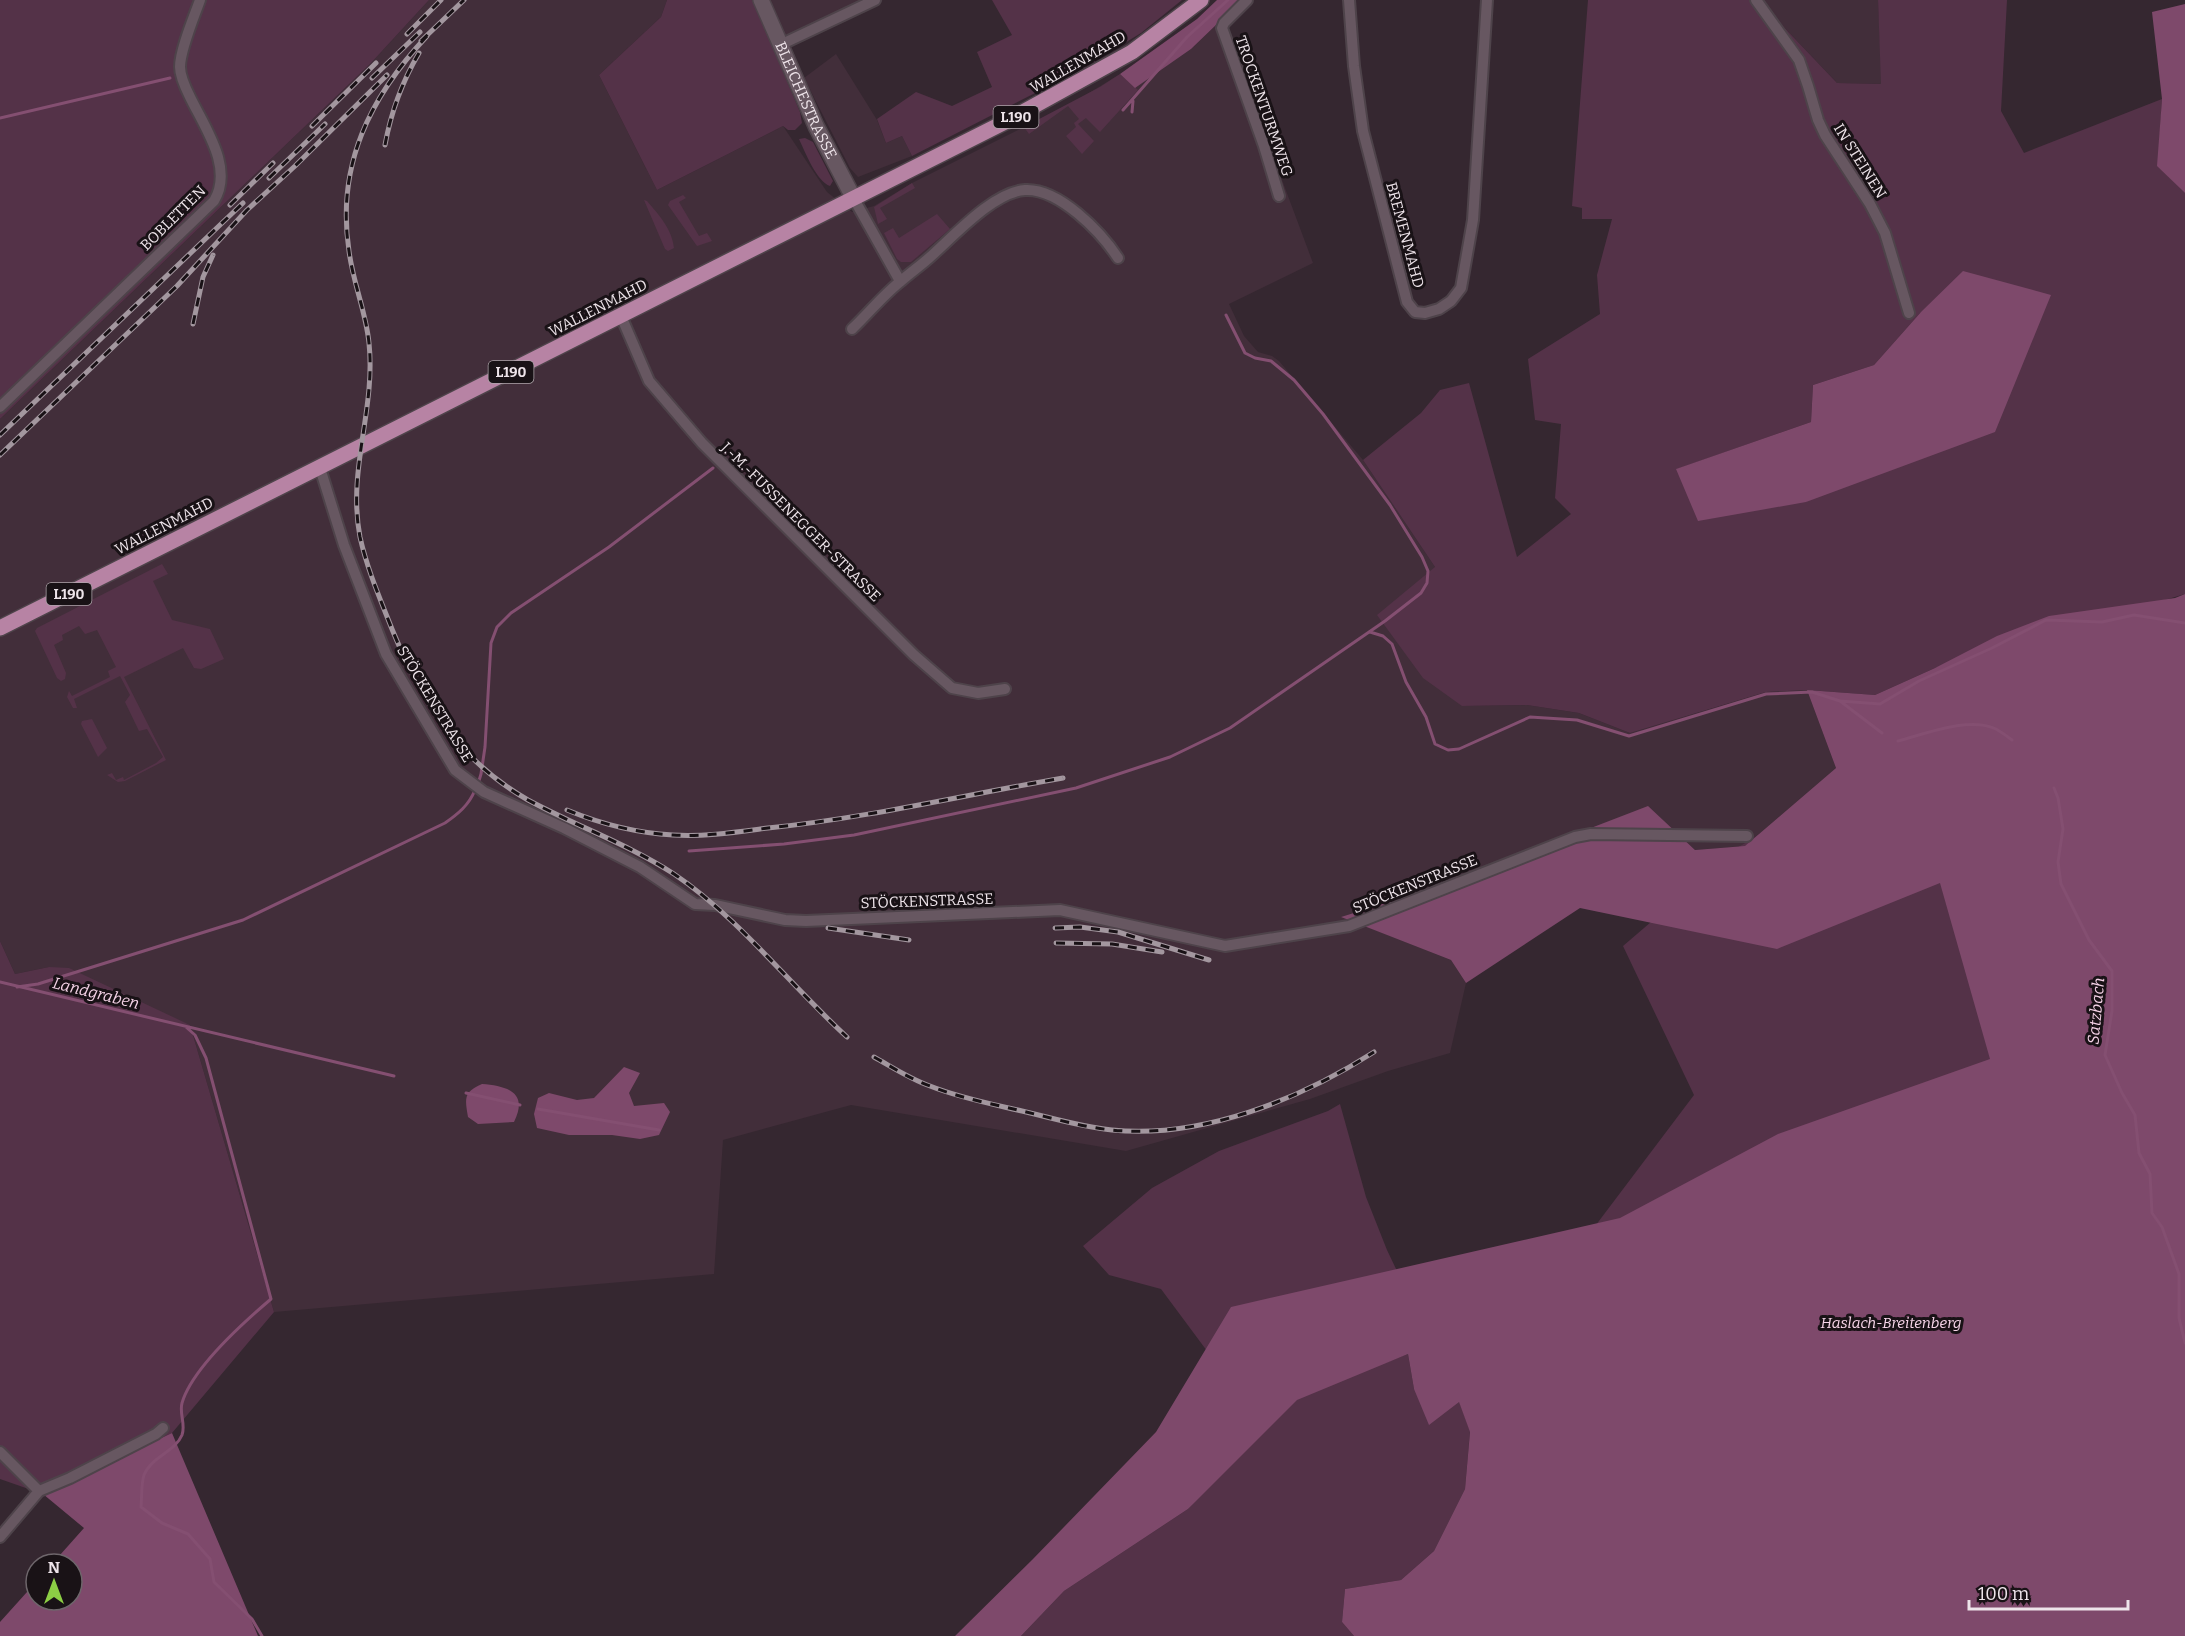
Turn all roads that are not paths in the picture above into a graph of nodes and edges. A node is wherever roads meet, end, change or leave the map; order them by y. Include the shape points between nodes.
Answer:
1 (200, 0) edge
2 (761, 0) edge
3 (875, 0) edge
4 (1201, 0) edge
5 (1247, 0) edge
6 (1349, 0) edge
7 (1487, 0) edge
8 (1756, 0) edge
9 (780, 45) junction
10 (1279, 196) dead end
11 (854, 200) junction
12 (1118, 258) dead end
13 (900, 281) junction
14 (1909, 313) dead end
15 (621, 316) junction
16 (852, 329) dead end
17 (0, 407) edge
18 (320, 468) junction
19 (0, 628) edge
20 (1005, 689) dead end
21 (1747, 836) dead end
22 (163, 1428) dead end
23 (0, 1452) edge
24 (39, 1491) junction
25 (0, 1537) edge

1 - 17 street, BOBLETTEN via 180,67 219,158 220,191
2 - 9 main road, BLEICHESTRASSE
3 - 9 street
4 - 11 main road, WALLENMAHD / L190 via 1105,68
5 - 10 street, TROCKENTURMWEG via 1222,28
6 - 7 street, BREMENMAHD via 1364,139 1407,302 1415,312 1425,313 1451,301 1461,288 1467,259
8 - 14 street, IN STEINEN via 1799,60 1825,135 1885,233
9 - 11 main road, BLEICHESTRASSE
11 - 13 street
11 - 15 main road, WALLENMAHD / L190
12 - 13 street via 1070,207 1041,191 1026,190 1012,192 988,206
13 - 16 street
15 - 18 main road, WALLENMAHD / L190
15 - 20 street, J.-M.-FUSSENEGGER-STRASSE via 649,381 702,443 914,656 952,688 978,693
18 - 19 main road, WALLENMAHD / L190
18 - 21 street, STÖCKENSTRASSE via 344,545 386,654 455,770 484,792 640,867 695,904 806,921 1060,910 1226,946 1349,926 1575,837
22 - 24 street
23 - 24 street
24 - 25 street

